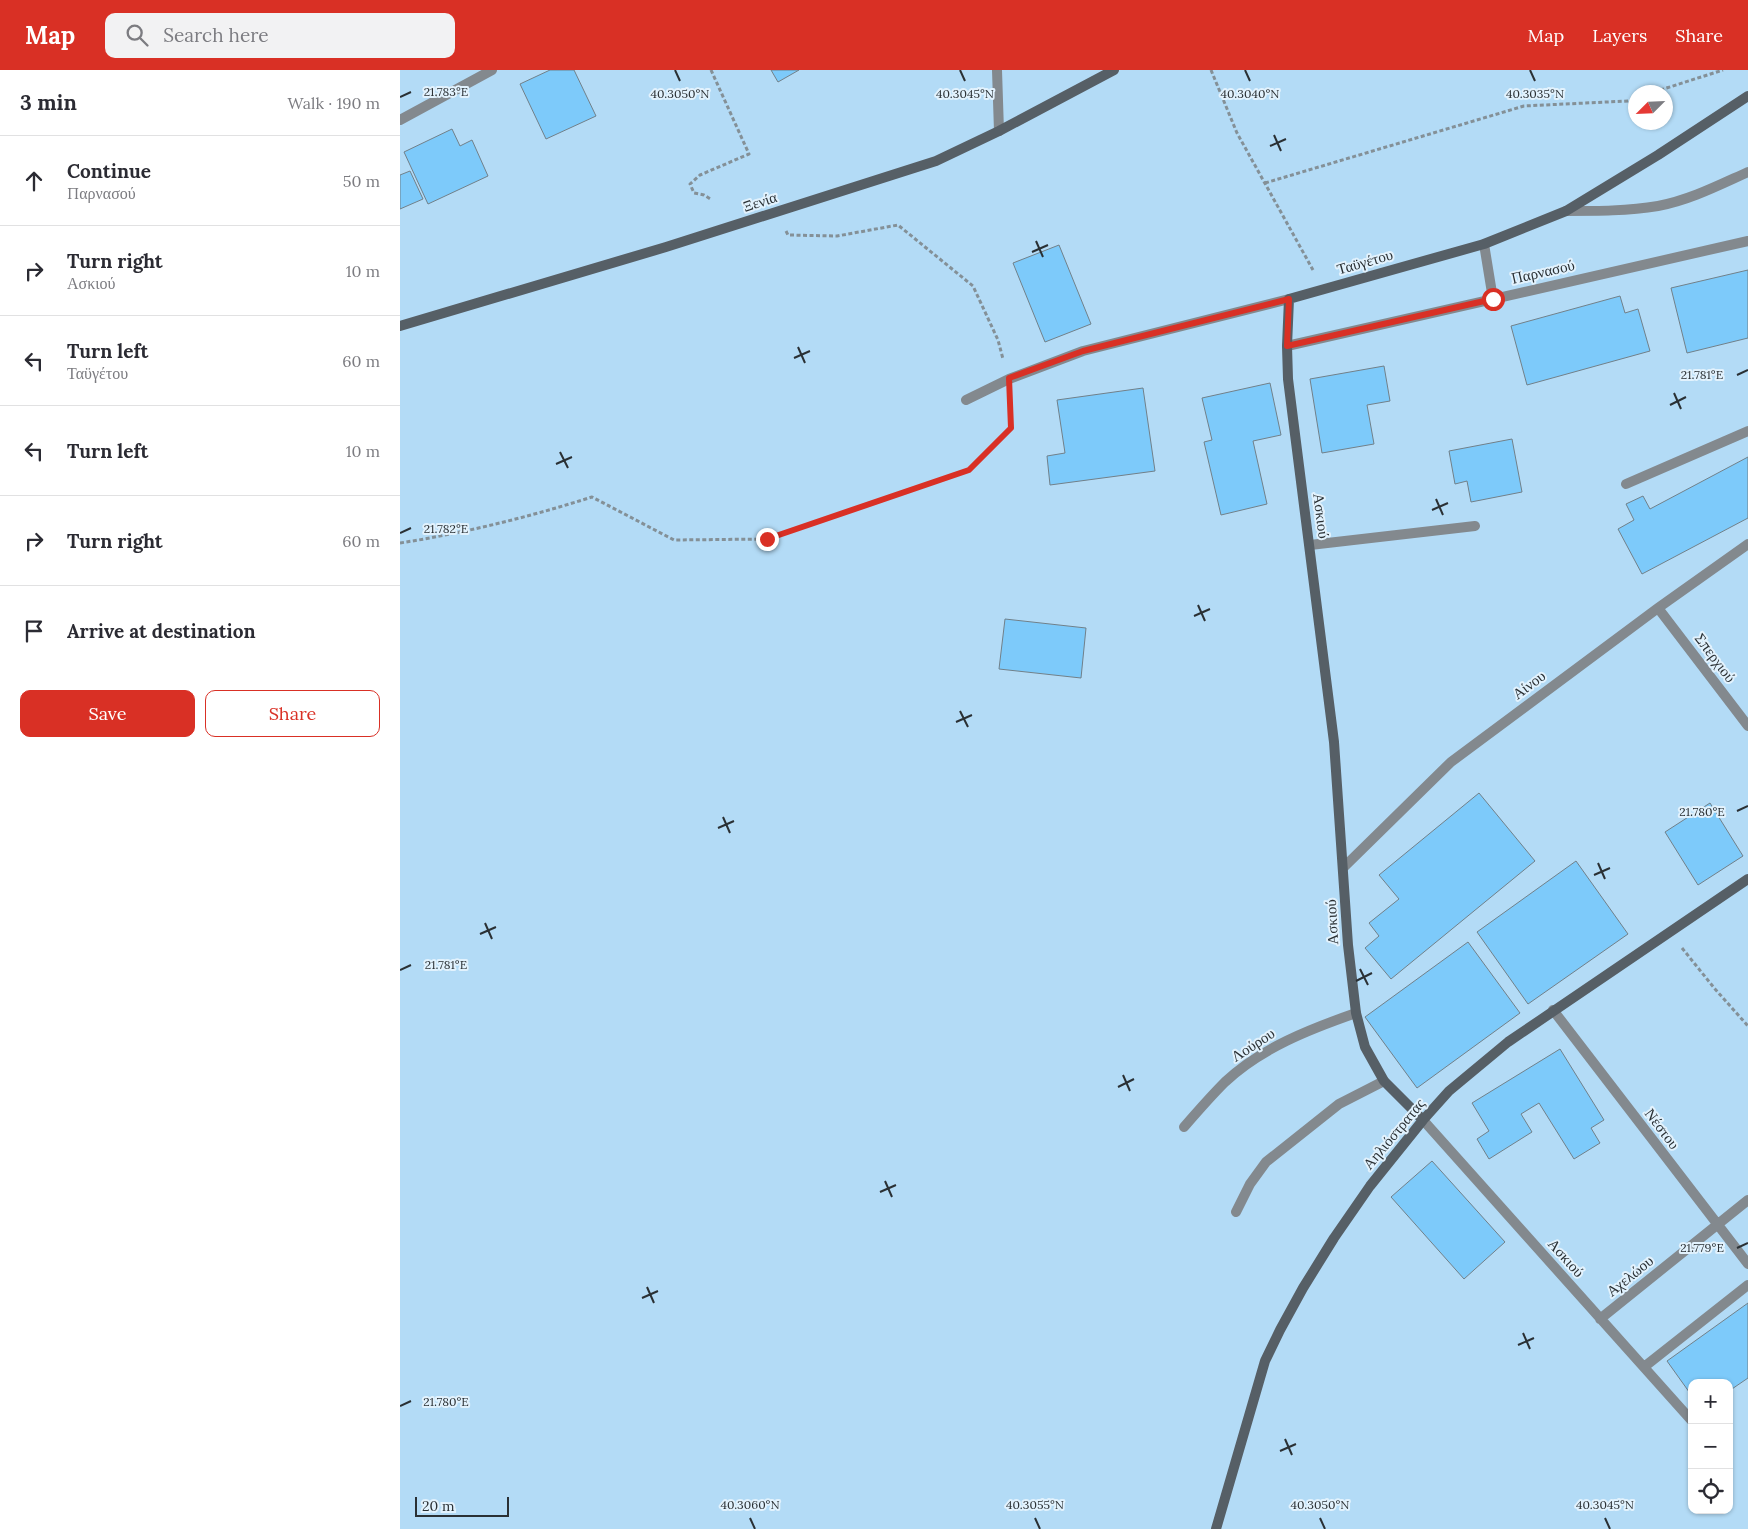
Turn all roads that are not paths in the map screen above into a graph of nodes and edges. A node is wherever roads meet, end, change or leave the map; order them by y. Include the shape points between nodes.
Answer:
1 (492, 70) edge
2 (998, 70) edge
3 (1114, 70) edge
4 (1748, 96) edge
5 (400, 120) edge
6 (999, 132) junction
7 (1748, 172) edge
8 (1566, 211) junction
9 (1748, 241) edge
10 (1484, 244) junction
11 (1289, 299) junction
12 (1493, 299) junction
13 (400, 326) edge
14 (1287, 346) junction
15 (966, 400) dead end
16 (1748, 432) edge
17 (1626, 484) dead end
18 (1475, 526) dead end
19 (1748, 544) edge
20 (1310, 545) junction
21 (1658, 608) junction
22 (1748, 726) edge
23 (1344, 867) junction
24 (1748, 879) edge
25 (1553, 1010) junction
26 (1356, 1013) junction
27 (1384, 1081) junction
28 (1423, 1120) junction
29 (1184, 1127) dead end
30 (1748, 1200) edge
31 (1236, 1212) dead end
32 (1717, 1225) junction
33 (1748, 1264) edge
34 (1748, 1285) edge
35 (1600, 1319) junction
36 (1644, 1367) junction
37 (1688, 1416) edge
38 (1216, 1529) edge

1 - 5 street
2 - 6 street
3 - 6 street, Ξενία
4 - 8 street, Ταϋγέτου
6 - 13 street, Ξενία via 936,161 776,213
7 - 8 street via 1697,195 1658,206
8 - 10 street, Ταϋγέτου
9 - 12 street, Παρνασού
10 - 11 street, Ταϋγέτου
10 - 12 street
11 - 14 street, Ασκιού
11 - 15 street, Ταϋγέτου via 1083,351 1009,378
12 - 14 street, Παρνασού
14 - 20 street, Ασκιού via 1288,379
16 - 17 street
18 - 20 street
19 - 21 street, Αίνου
20 - 23 street, Ασκιού via 1334,742
21 - 22 street, Σπερχιού
21 - 23 street, Αίνου via 1451,762
23 - 26 street, Ασκιού
24 - 25 street, Αηλιόστρατας
25 - 28 street, Αηλιόστρατας via 1481,1064
25 - 32 street, Νέστου
26 - 27 street, Ασκιού via 1365,1047
26 - 29 street, Λούρου via 1323,1024 1256,1058 1226,1082
27 - 28 street, Ασκιού
27 - 31 street via 1339,1104 1266,1162
28 - 35 street, Ασκιού
28 - 38 street, Αηλιόστρατας via 1370,1186 1334,1238 1280,1330 1266,1361
30 - 32 street, Αχελώου
32 - 33 street, Νέστου
32 - 35 street, Αχελώου
34 - 36 street
35 - 36 street, Ασκιού
36 - 37 street, Ασκιού

